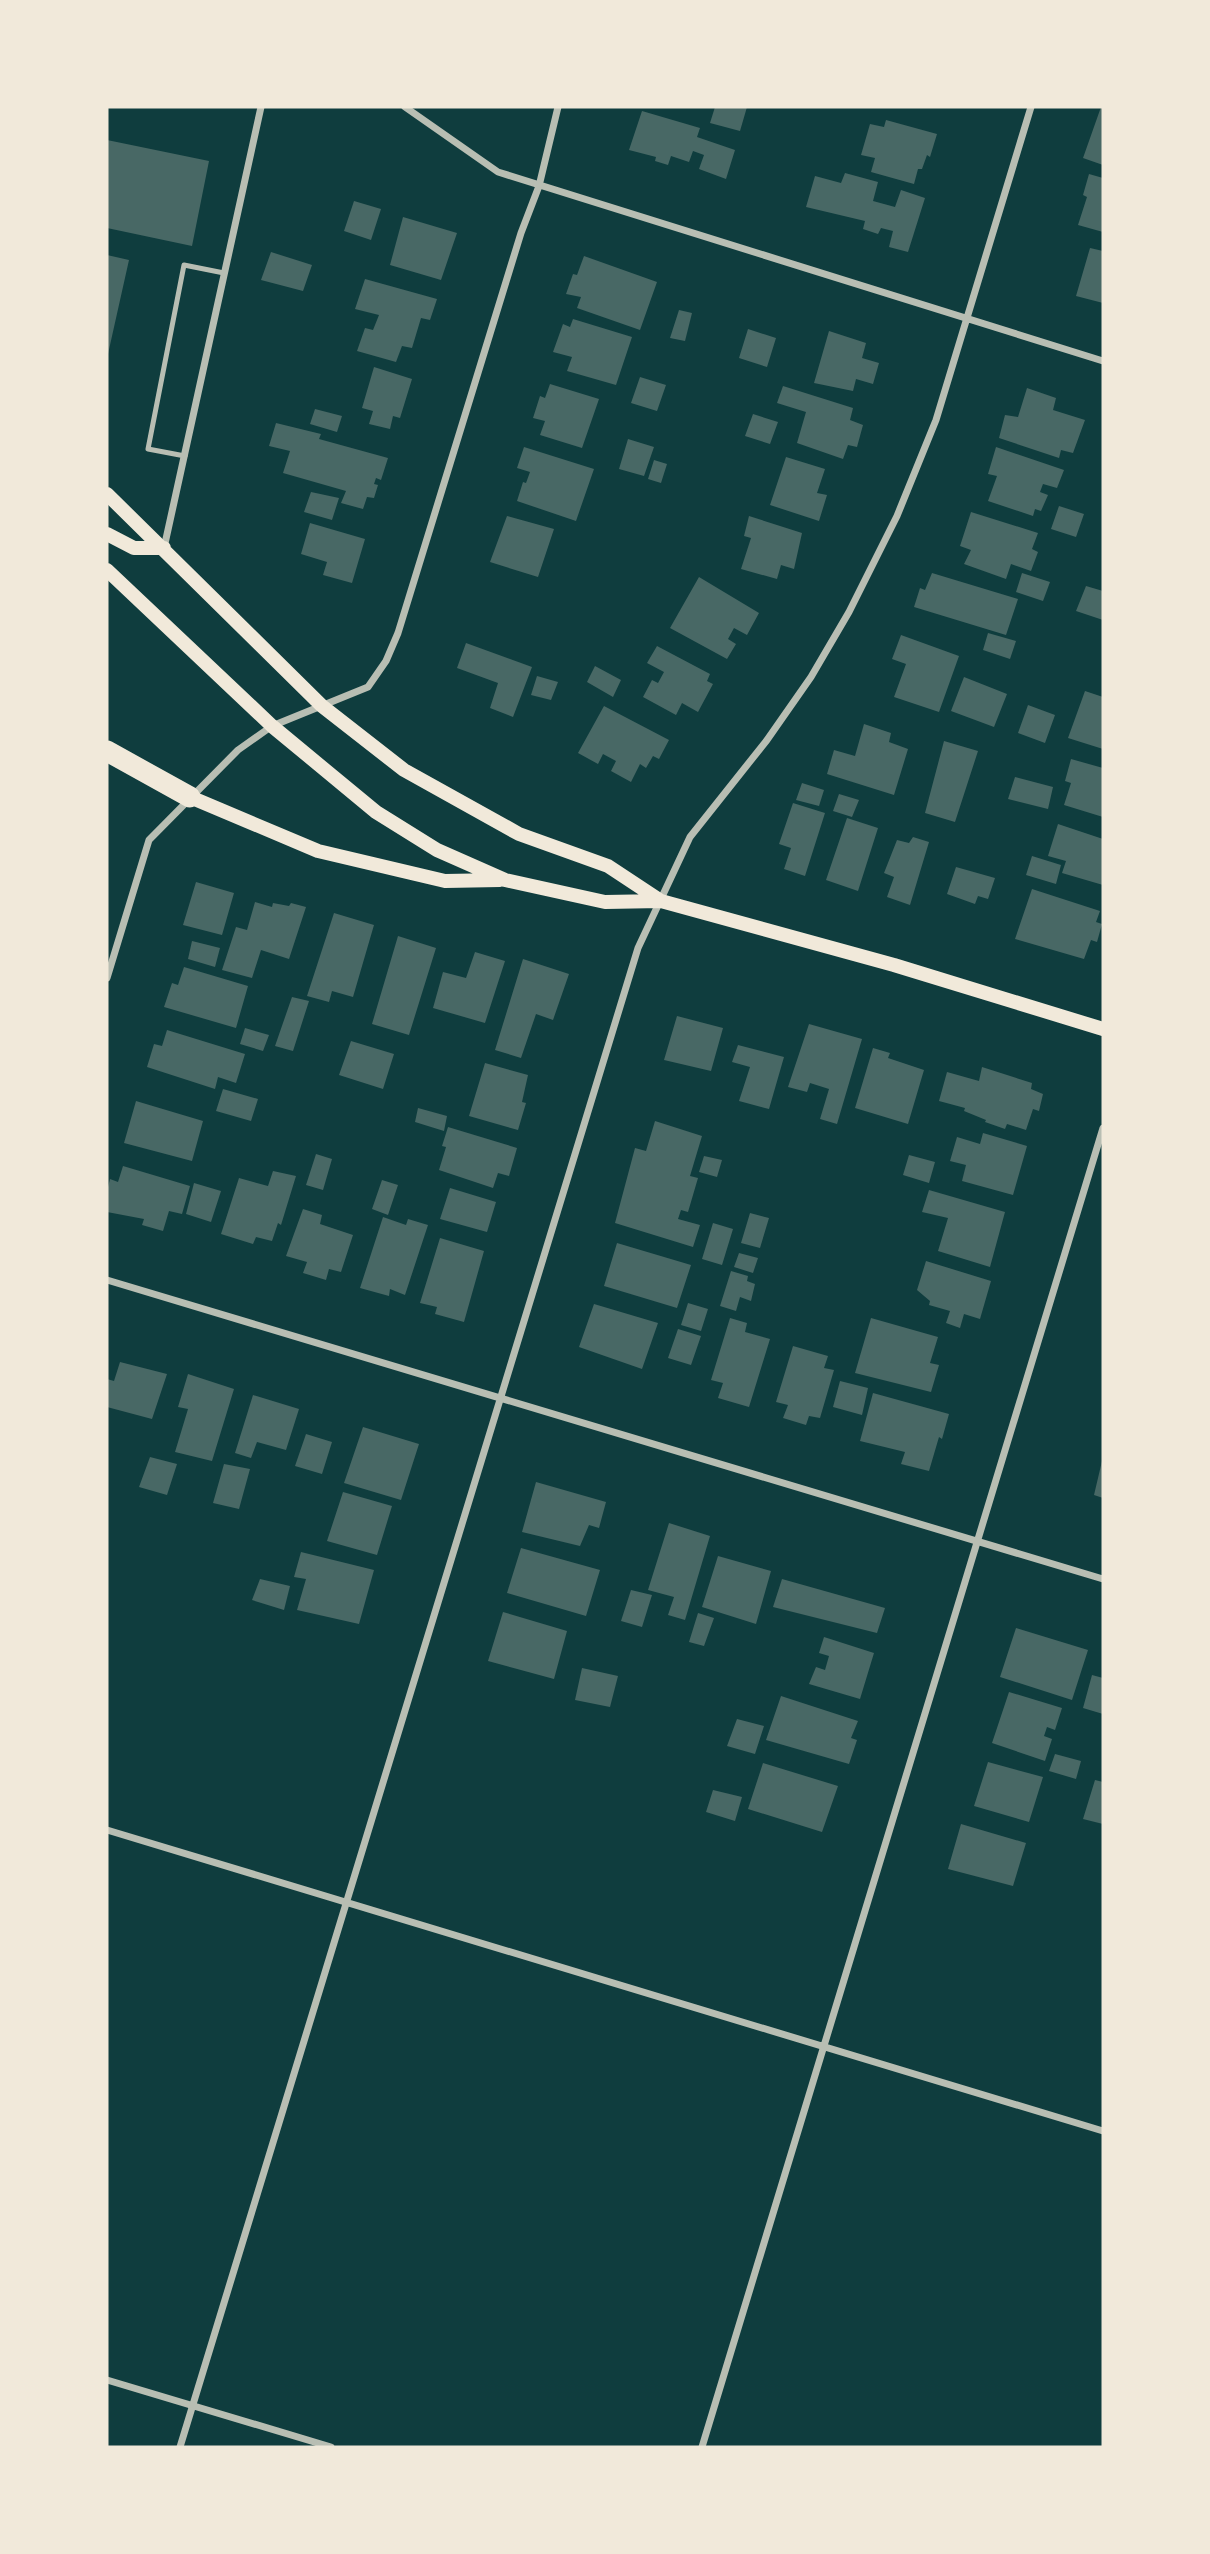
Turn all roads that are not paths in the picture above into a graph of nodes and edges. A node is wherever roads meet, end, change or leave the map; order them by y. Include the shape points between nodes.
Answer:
1 (261, 107) edge
2 (405, 107) edge
3 (558, 107) edge
4 (1031, 107) edge
5 (539, 186) junction
6 (224, 273) junction
7 (968, 319) junction
8 (1103, 361) edge
9 (185, 456) junction
10 (107, 494) edge
11 (107, 534) edge
12 (164, 548) junction
13 (107, 570) edge
14 (321, 706) junction
15 (272, 726) junction
16 (107, 751) edge
17 (190, 797) junction
18 (505, 880) junction
19 (661, 901) junction
20 (107, 978) edge
21 (1103, 1029) edge
22 (1103, 1128) edge
23 (107, 1280) edge
24 (501, 1399) junction
25 (978, 1541) junction
26 (1103, 1579) edge
27 (107, 1830) edge
28 (345, 1902) junction
29 (824, 2046) junction
30 (1103, 2131) edge
31 (107, 2380) edge
32 (193, 2406) junction
33 (180, 2447) edge
34 (331, 2447) edge
35 (702, 2447) edge

1 - 6 street
2 - 5 street via 498,172
3 - 5 street
4 - 7 street
5 - 7 street
5 - 14 street via 386,662 368,687
6 - 9 street
6 - 9 lane via 184,265 148,449
7 - 8 street
7 - 19 street via 936,420 897,516 849,612 767,740 690,837
9 - 12 street
10 - 12 main road
11 - 12 main road via 134,548
12 - 14 main road
13 - 15 main road
14 - 15 street
14 - 19 main road via 427,785 519,834 608,866
15 - 17 street via 238,750
15 - 18 main road via 376,812 437,850
16 - 17 highway
17 - 18 main road via 318,851 445,881
17 - 20 street via 149,840
18 - 19 main road via 605,902
19 - 21 main road
19 - 24 street via 638,948
22 - 25 street
23 - 24 street
24 - 25 street
24 - 28 street
25 - 26 street
25 - 29 street
27 - 28 street
28 - 29 street
28 - 32 street
29 - 30 street
29 - 35 street
31 - 32 street
32 - 33 street
32 - 34 street

